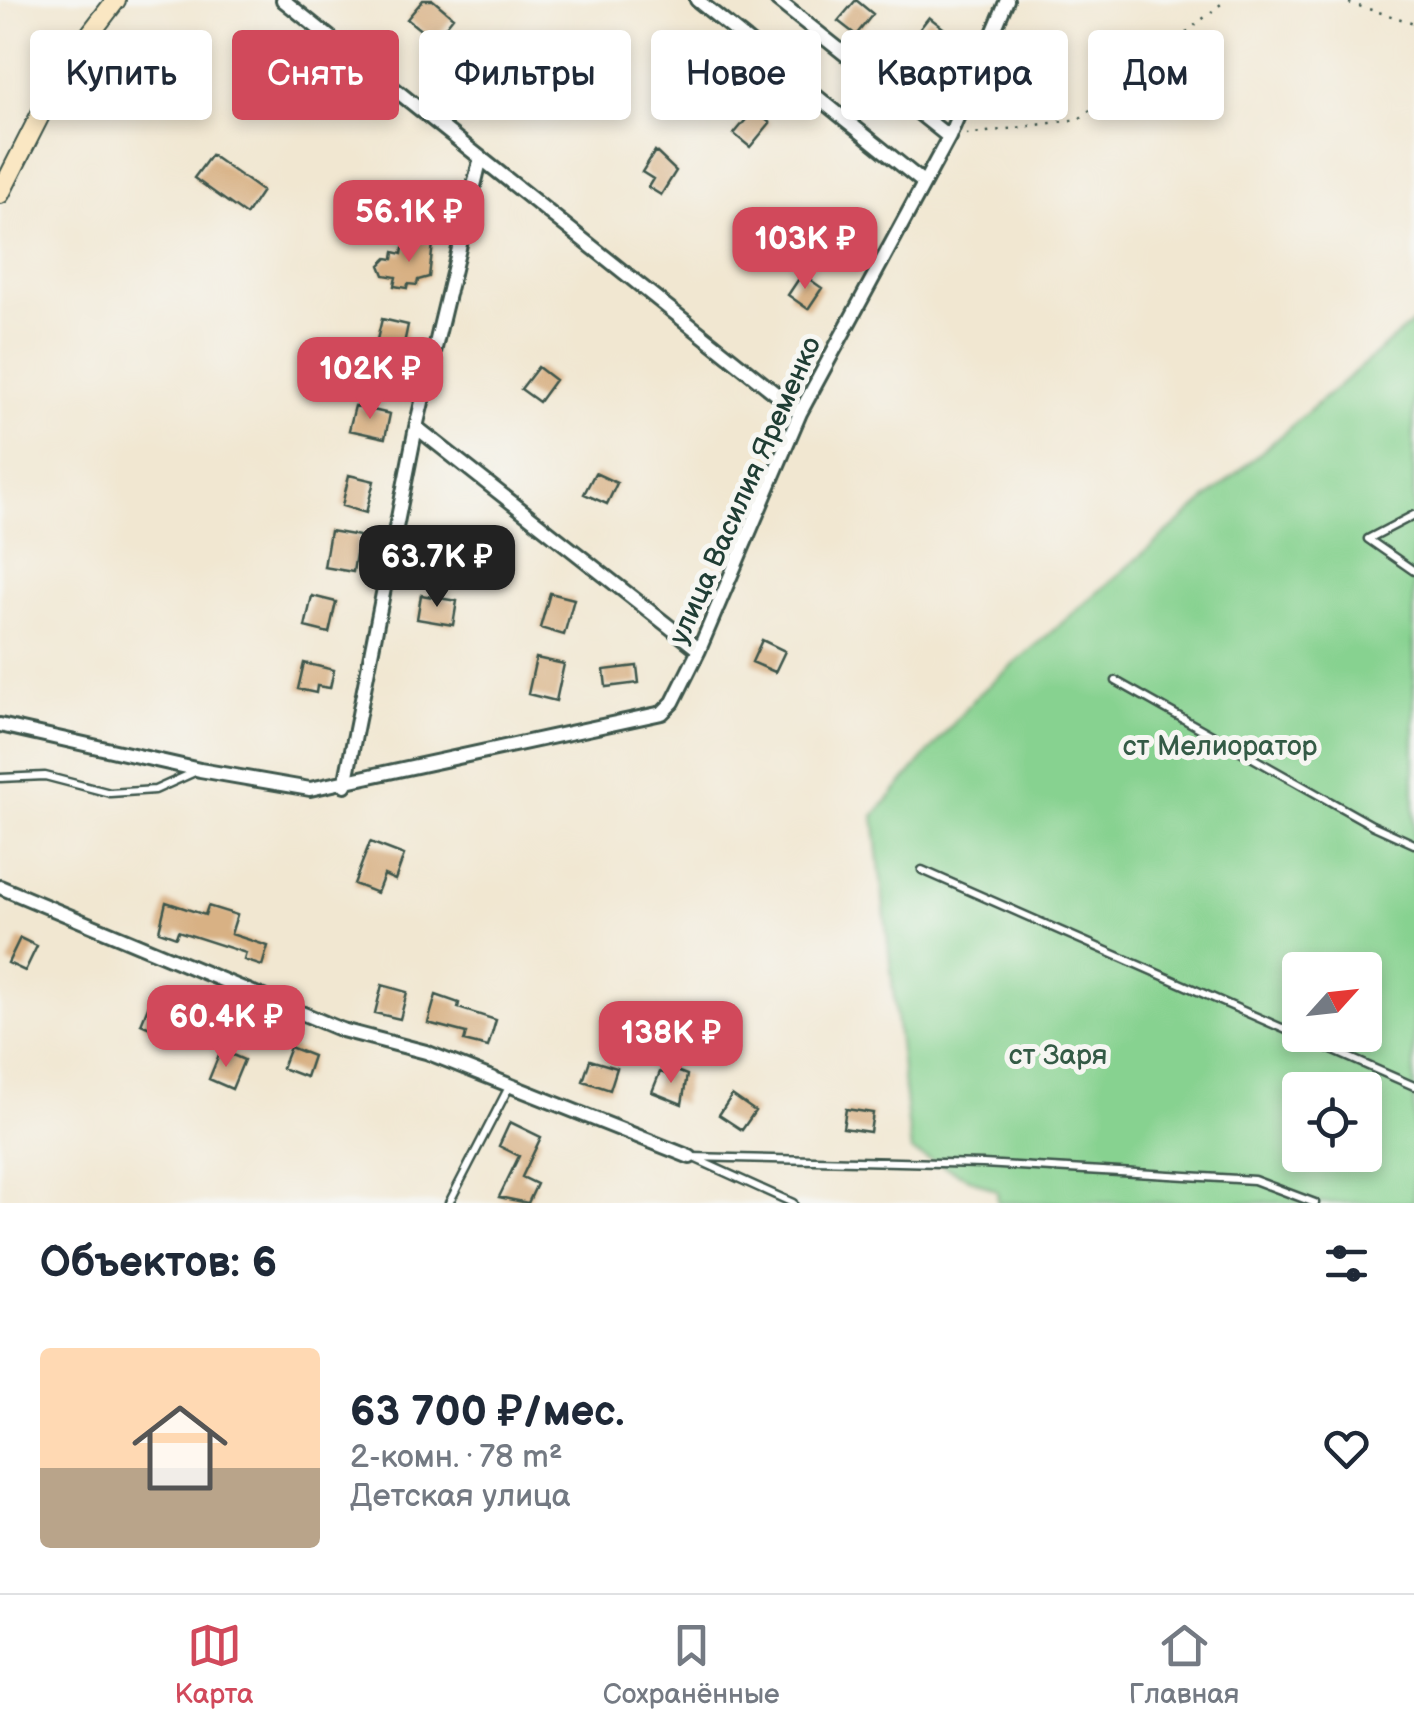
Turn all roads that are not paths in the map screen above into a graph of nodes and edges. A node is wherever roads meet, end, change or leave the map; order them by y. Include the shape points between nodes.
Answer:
1 (116, 0) edge
2 (283, 0) edge
3 (697, 0) edge
4 (777, 0) edge
5 (1006, 0) edge
6 (950, 137) junction
7 (480, 161) junction
8 (924, 184) junction
9 (0, 191) edge
10 (800, 413) junction
11 (416, 427) junction
12 (1414, 515) edge
13 (1414, 571) edge
14 (699, 650) junction
15 (1116, 682) dead end
16 (0, 725) edge
17 (200, 770) junction
18 (0, 778) edge
19 (344, 785) junction
20 (1414, 844) edge
21 (922, 870) dead end
22 (0, 886) edge
23 (510, 1086) junction
24 (1414, 1086) edge
25 (690, 1156) junction
26 (448, 1203) edge
27 (792, 1203) edge
28 (1315, 1203) edge

1 - 9 main road via 64,68
2 - 7 street
3 - 8 street
4 - 6 street
5 - 6 street, улица Василия Яременко
6 - 8 street, улица Василия Яременко
7 - 10 street
7 - 11 street
8 - 10 street, улица Василия Яременко
10 - 14 street, улица Василия Яременко
11 - 14 street
11 - 19 street
12 - 13 lane via 1368,539
14 - 19 street, улица Василия Яременко via 673,702 646,720
15 - 20 lane
16 - 17 street
17 - 18 lane via 155,790 110,793 45,776
17 - 19 street via 285,786
21 - 24 lane
22 - 23 street via 342,1030 426,1052
23 - 25 street
23 - 26 lane
25 - 27 lane
25 - 28 lane via 1254,1180

